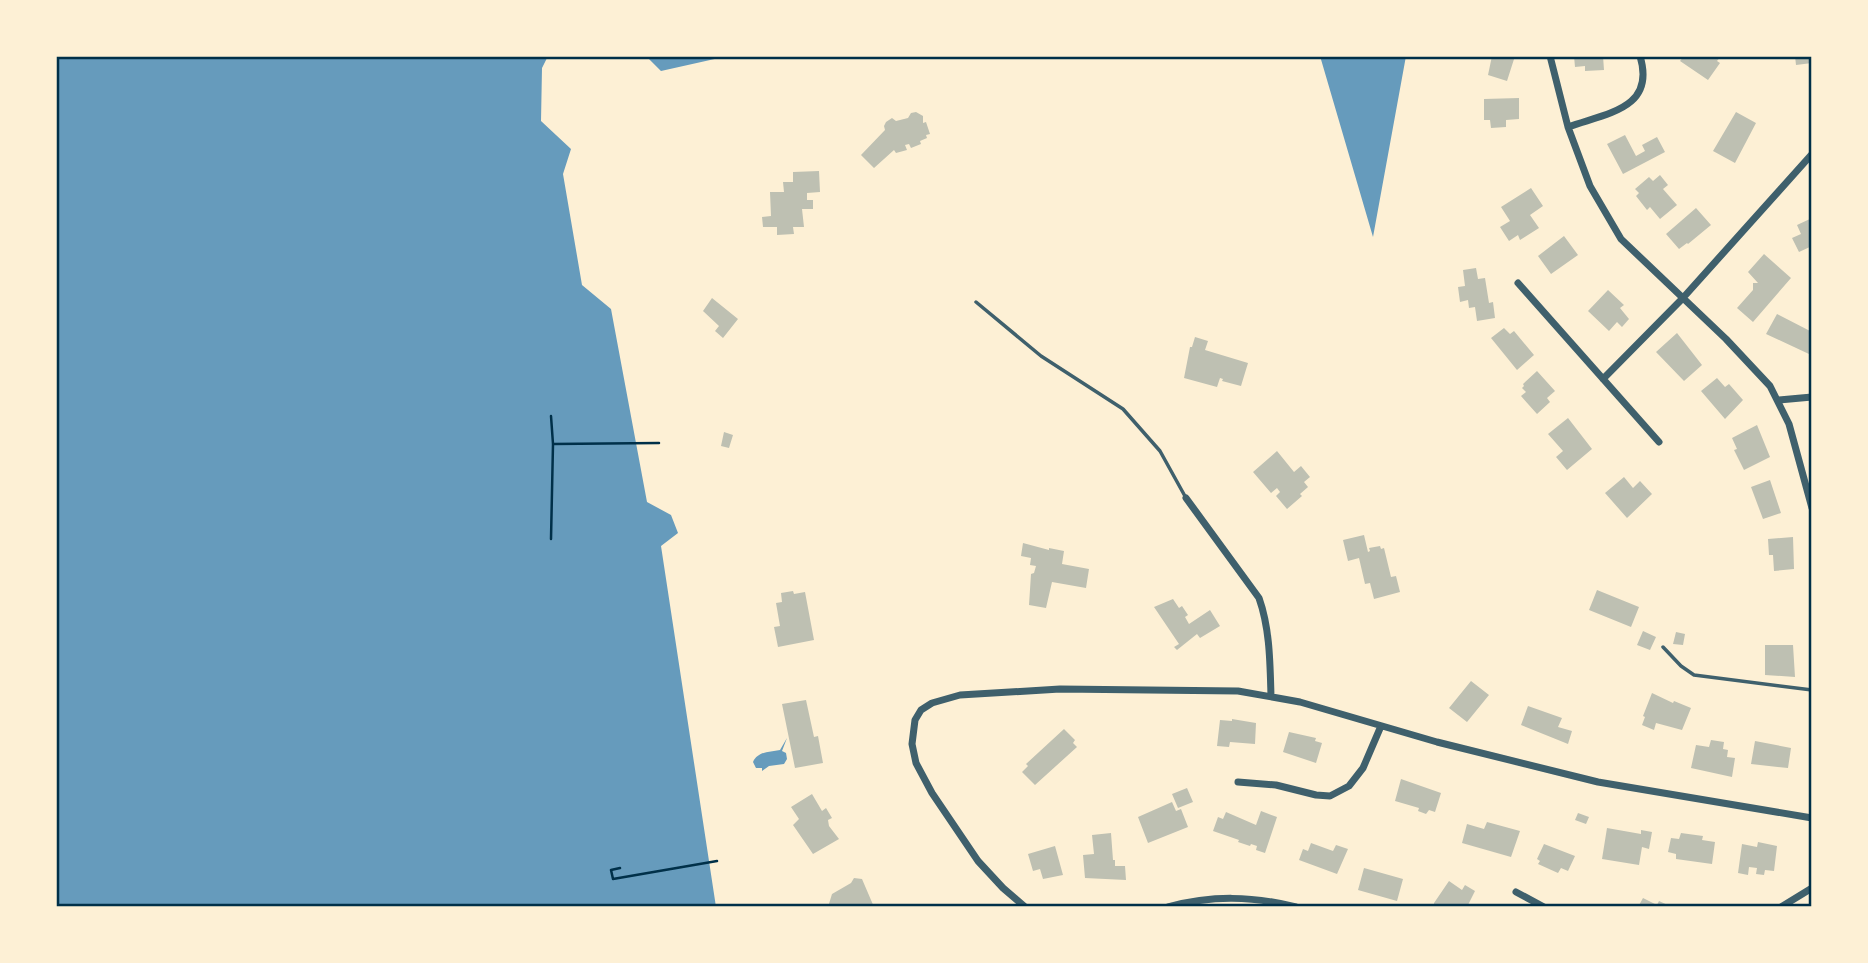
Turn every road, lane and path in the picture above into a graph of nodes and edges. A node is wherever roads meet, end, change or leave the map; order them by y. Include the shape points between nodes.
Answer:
1 (1550, 56) edge
2 (1640, 56) edge
3 (1568, 127) junction
4 (1812, 154) edge
5 (1518, 283) dead end
6 (1682, 299) junction
7 (976, 302) dead end
8 (1603, 379) junction
9 (1812, 397) edge
10 (1779, 400) junction
11 (551, 416) dead end
12 (1659, 442) dead end
13 (659, 443) dead end
14 (553, 444) junction
15 (1186, 498) joint
16 (1812, 508) edge
17 (551, 539) dead end
18 (1662, 647) dead end
19 (1812, 690) edge
20 (1271, 696) junction
21 (1381, 726) junction
22 (1238, 782) dead end
23 (1812, 818) edge
24 (717, 861) dead end
25 (620, 868) dead end
26 (1812, 888) edge
27 (1516, 892) dead end
28 (1026, 907) edge
29 (1168, 907) edge
30 (1296, 907) edge
31 (1544, 907) edge
32 (1781, 907) edge

1 - 3 street
2 - 3 street via 1644,81 1638,96 1620,108
3 - 6 street via 1590,186 1621,239
4 - 6 street
5 - 8 street
6 - 8 street
6 - 10 street via 1754,368
7 - 15 lane via 1041,356 1123,409 1160,451
8 - 12 street
9 - 10 street
10 - 16 street
11 - 14 path
13 - 14 path
14 - 17 path
15 - 20 street via 1259,598 1266,616
18 - 19 lane via 1694,675
20 - 21 street
20 - 28 street via 1201,689 1060,689 972,694 921,710 912,744 916,763 978,861
21 - 22 street via 1363,768 1349,786 1330,796
21 - 23 street via 1598,782
24 - 25 path via 613,879 611,870
26 - 32 street
27 - 31 street
29 - 30 street via 1234,897

